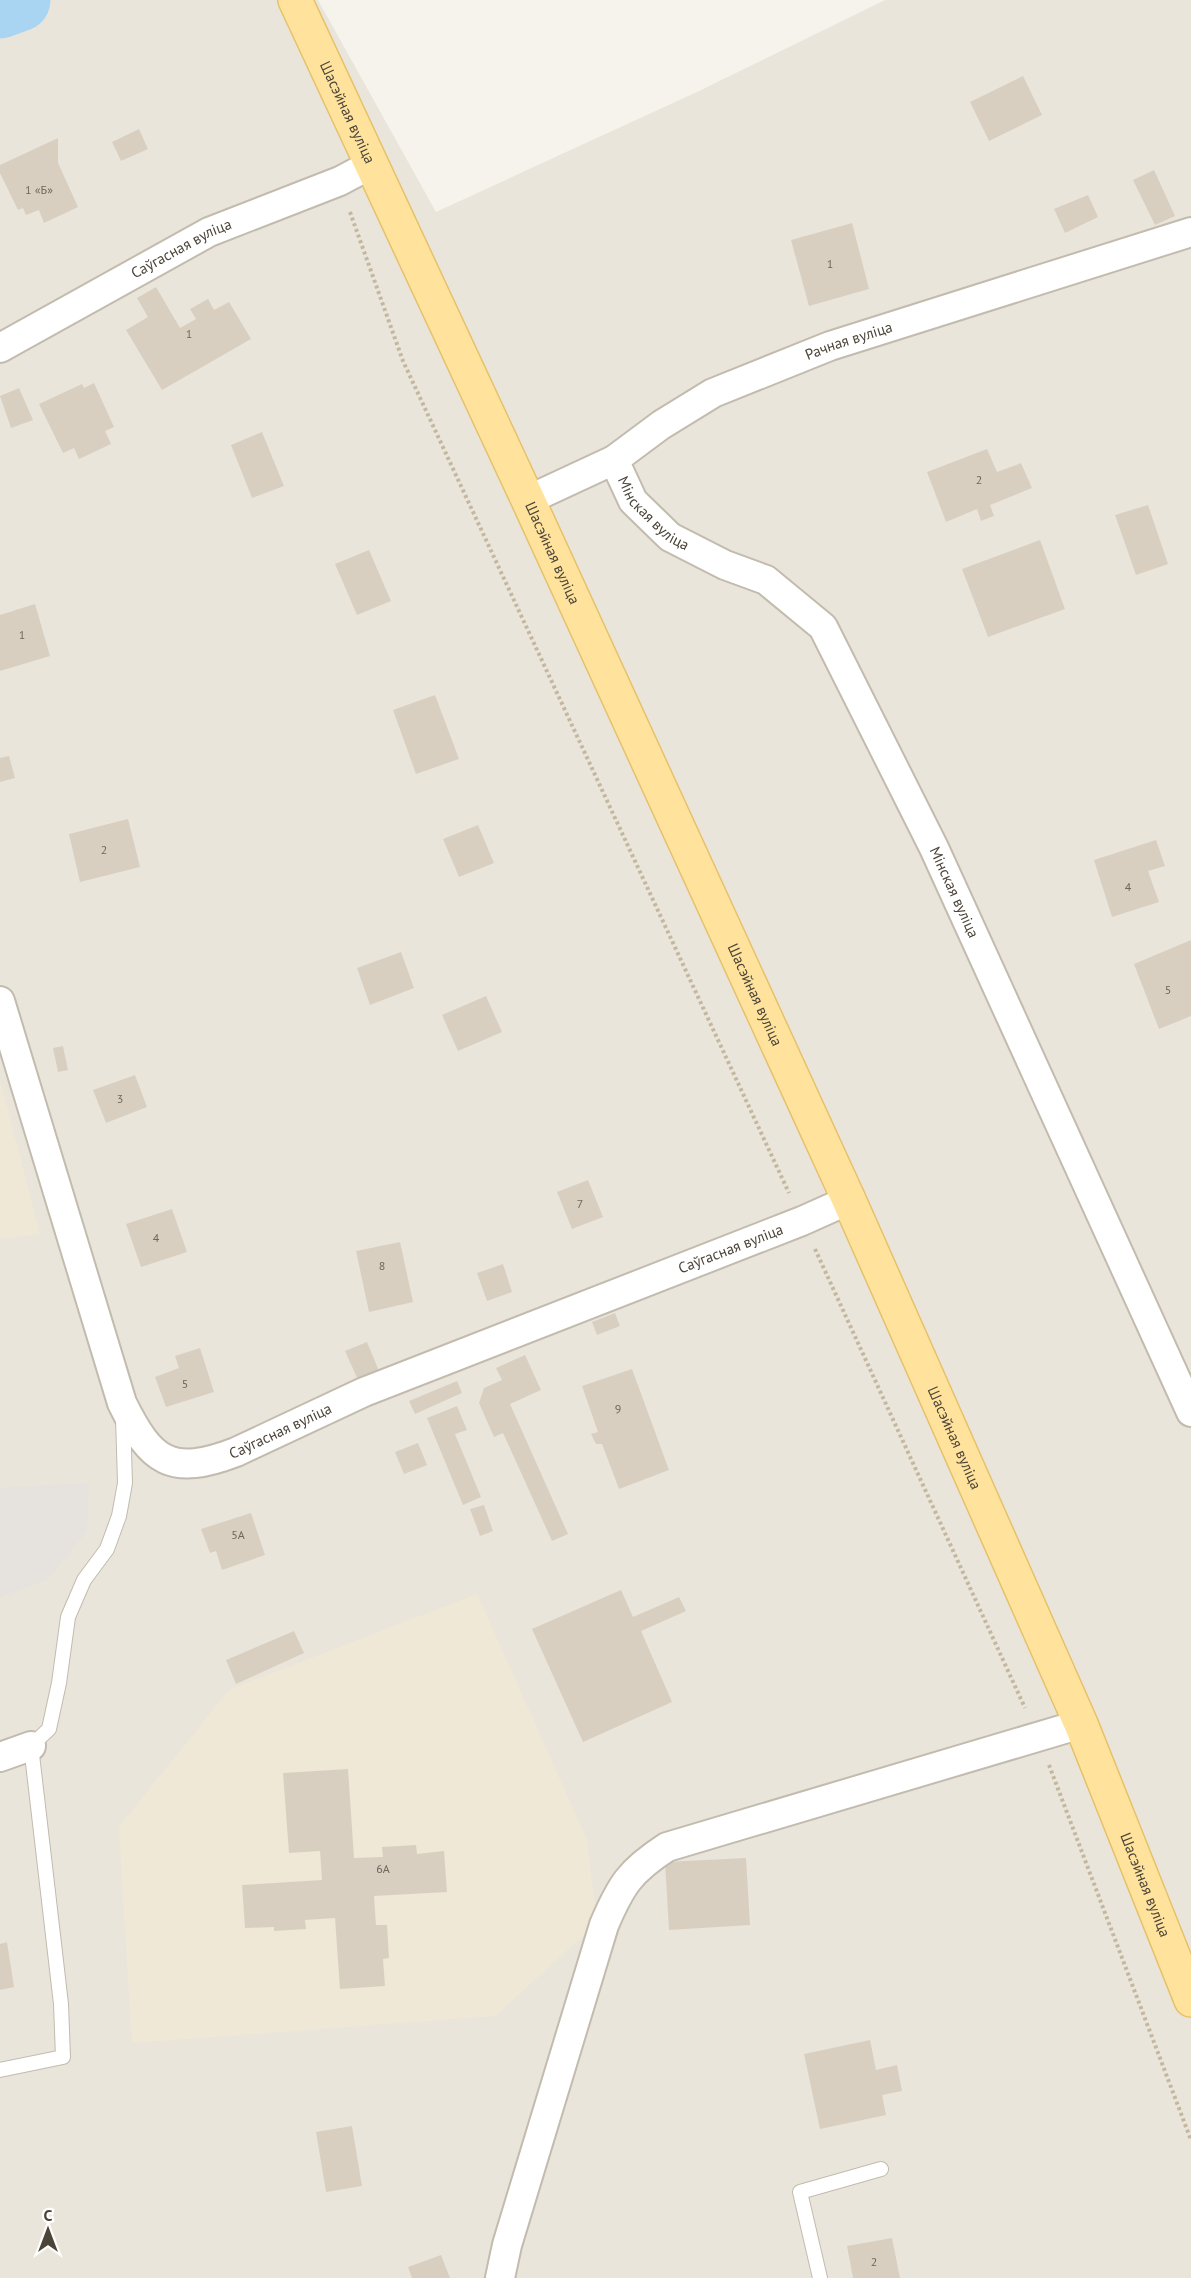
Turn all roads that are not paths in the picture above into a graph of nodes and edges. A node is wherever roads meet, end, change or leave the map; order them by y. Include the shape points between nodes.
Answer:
1 (295, 0) edge
2 (370, 165) junction
3 (1191, 232) edge
4 (0, 348) edge
5 (614, 460) junction
6 (528, 500) junction
7 (0, 1001) edge
8 (849, 1200) junction
9 (122, 1403) junction
10 (1191, 1412) edge
11 (1081, 1724) junction
12 (31, 1746) junction
13 (0, 1757) edge
14 (1191, 2000) edge
15 (0, 2070) edge
16 (881, 2169) dead end
17 (500, 2278) edge
18 (820, 2278) edge

1 - 2 main road, Шасэйная вуліца
2 - 4 street, Саўгасная вуліца via 340,181 208,231
2 - 6 main road, Шасэйная вуліца
3 - 5 street, Рачная вуліца via 830,346 713,393 660,425
5 - 6 street, Рачная вуліца
5 - 10 street, Мінская вуліца via 633,501 670,537 725,565 766,580 823,627 934,848
6 - 8 main road, Шасэйная вуліца
7 - 9 street, Саўгасная вуліца
8 - 9 street, Саўгасная вуліца via 364,1392 218,1459 179,1464 159,1457 138,1436
8 - 11 main road, Шасэйная вуліца
9 - 12 lane via 125,1483 119,1516 106,1549 84,1580 68,1617 49,1729
11 - 14 main road, Шасэйная вуліца
11 - 17 street via 667,1847 641,1864 619,1890 604,1925
12 - 13 street
12 - 15 lane via 61,2004 63,2057
16 - 18 lane via 800,2192

